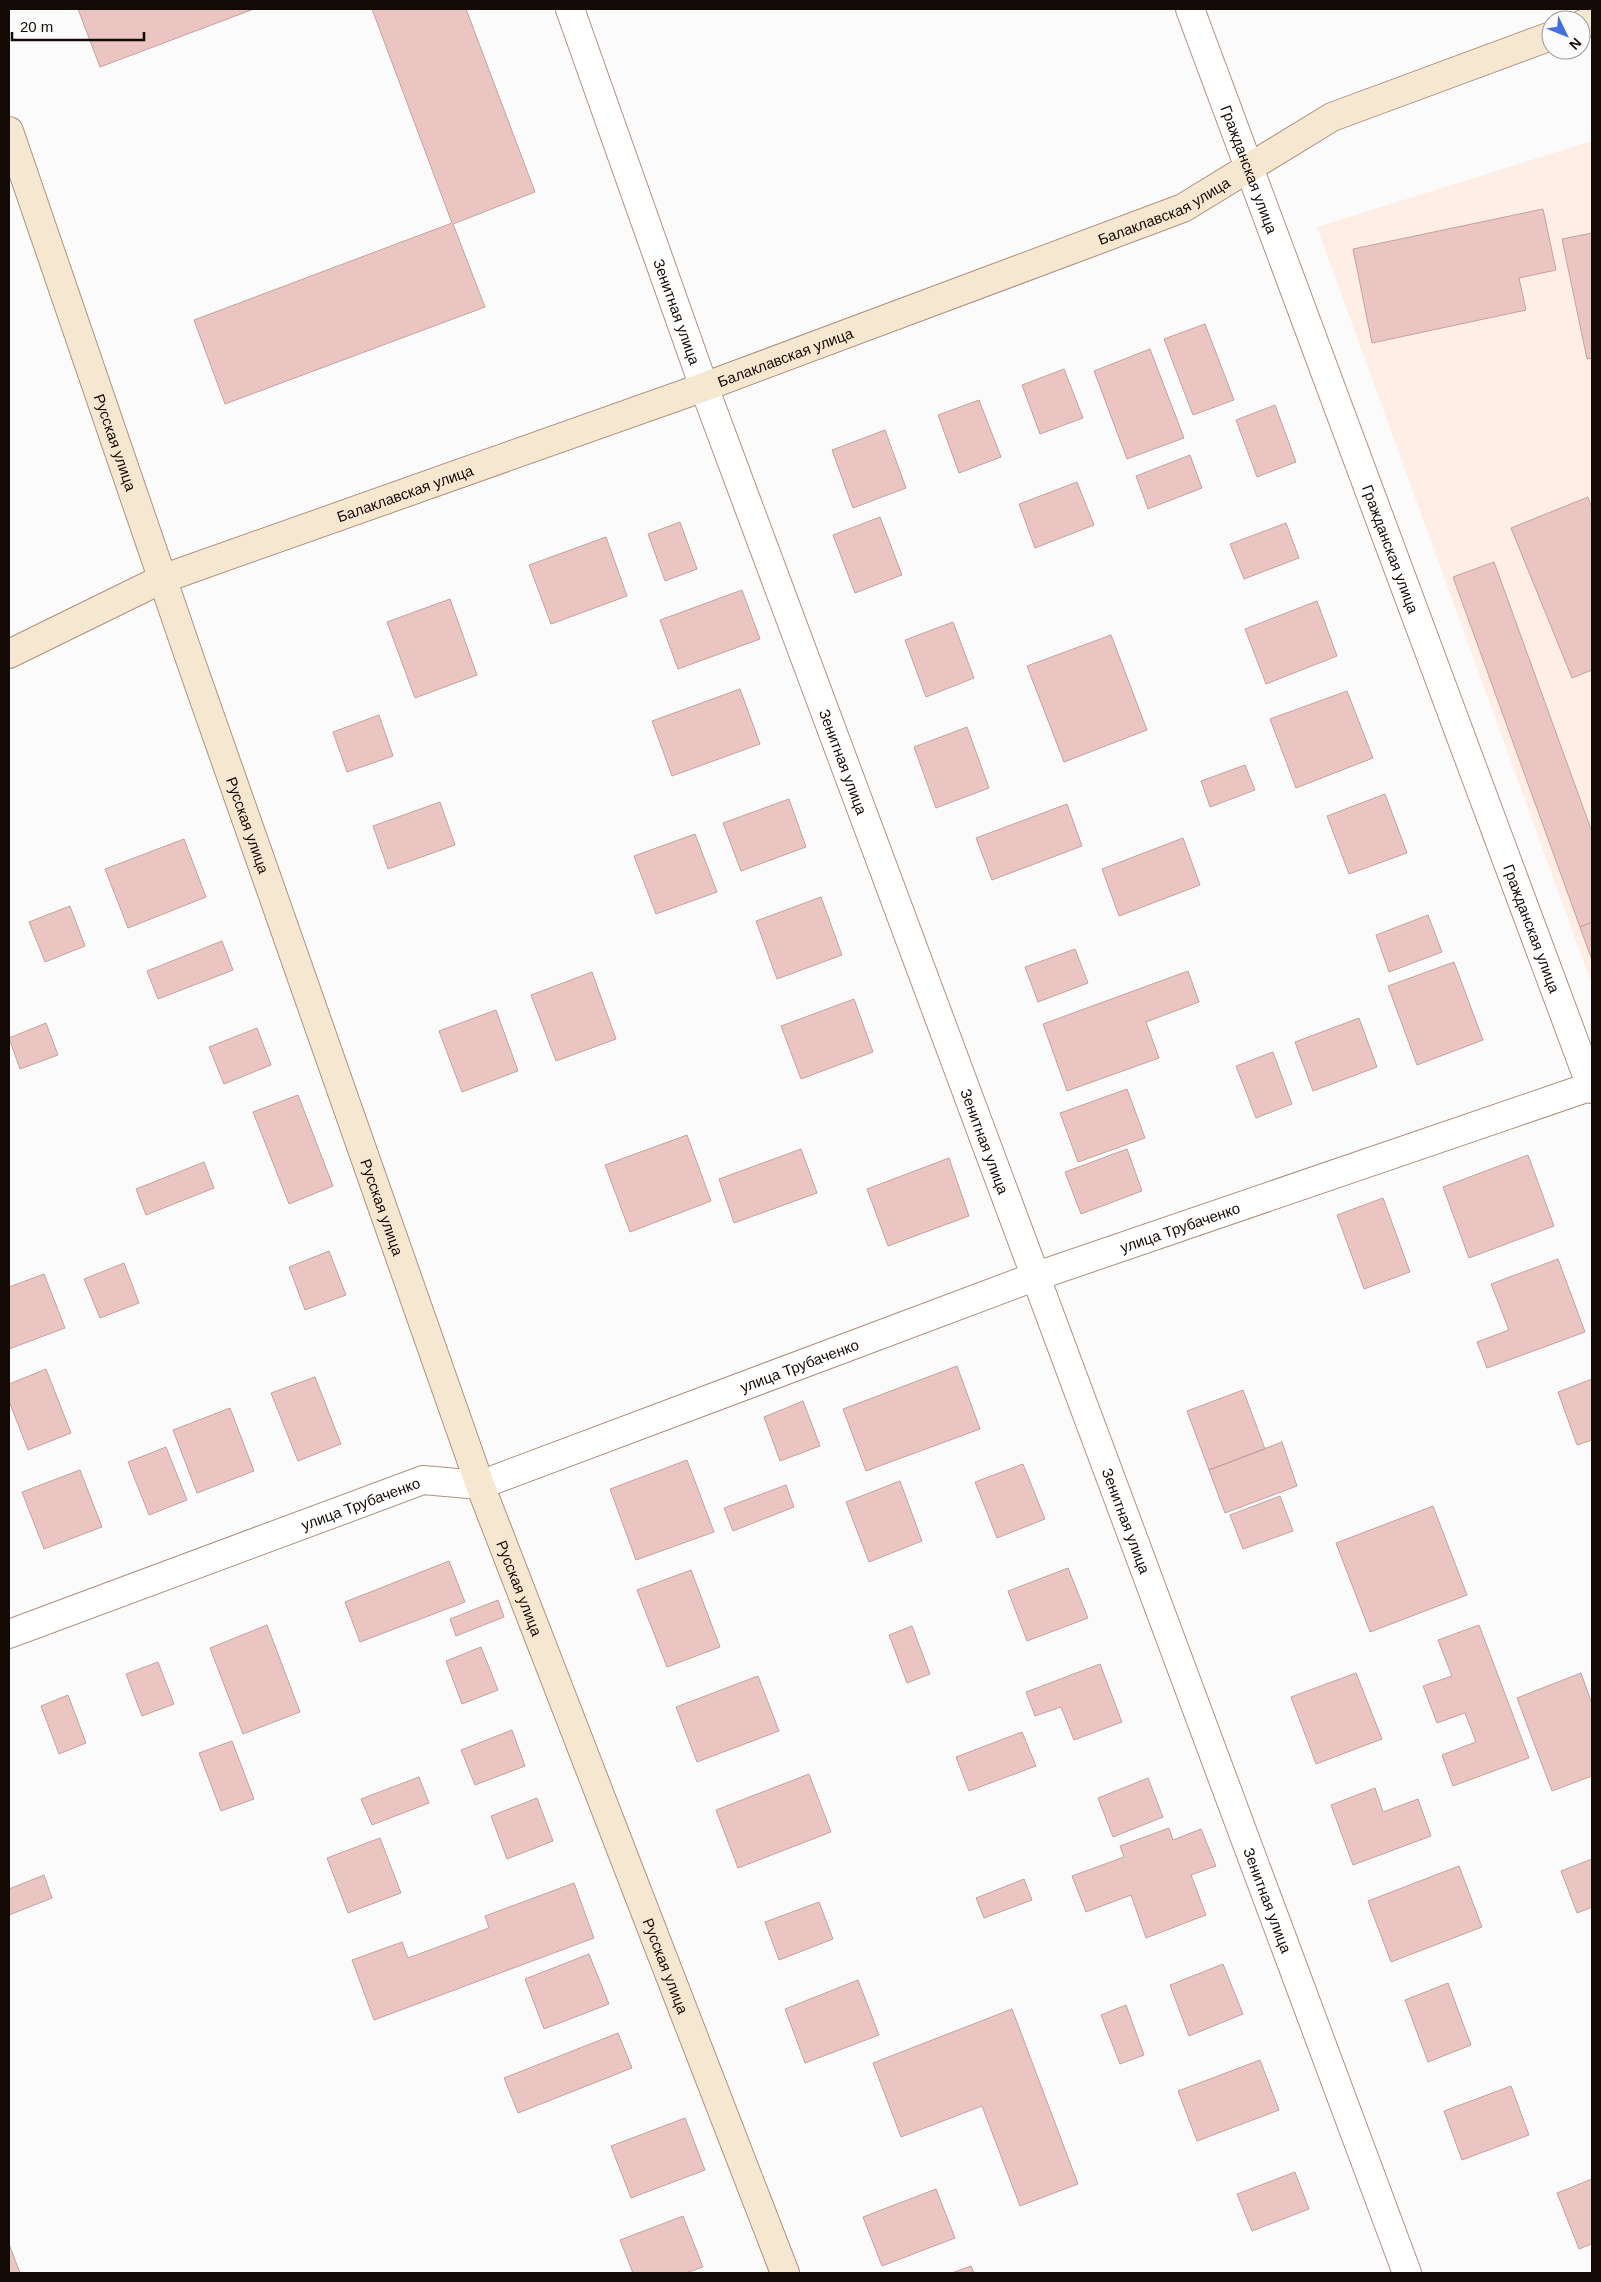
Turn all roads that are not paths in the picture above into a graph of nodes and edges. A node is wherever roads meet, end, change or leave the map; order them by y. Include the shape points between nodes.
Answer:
1 (570, 9) edge
2 (1190, 9) edge
3 (1541, 40) edge
4 (9, 131) edge
5 (1249, 167) junction
6 (704, 387) junction
7 (162, 579) junction
8 (9, 654) edge
9 (1592, 1087) edge
10 (1034, 1278) junction
11 (480, 1485) junction
12 (9, 1634) edge
13 (785, 2273) edge
14 (1406, 2273) edge

1 - 6 street, Зенитная улица
2 - 5 street, Гражданская улица
3 - 5 main road, Балаклавская улица via 1332,117
4 - 7 main road, Русская улица
5 - 6 main road, Балаклавская улица via 1183,208
5 - 9 street, Гражданская улица
6 - 7 main road, Балаклавская улица
6 - 10 street, Зенитная улица
7 - 8 main road, Балаклавская улица
7 - 11 main road, Русская улица
9 - 10 street, улица Трубаченко
10 - 11 street, улица Трубаченко
10 - 14 street, Зенитная улица
11 - 12 street, улица Трубаченко via 423,1480
11 - 13 main road, Русская улица

